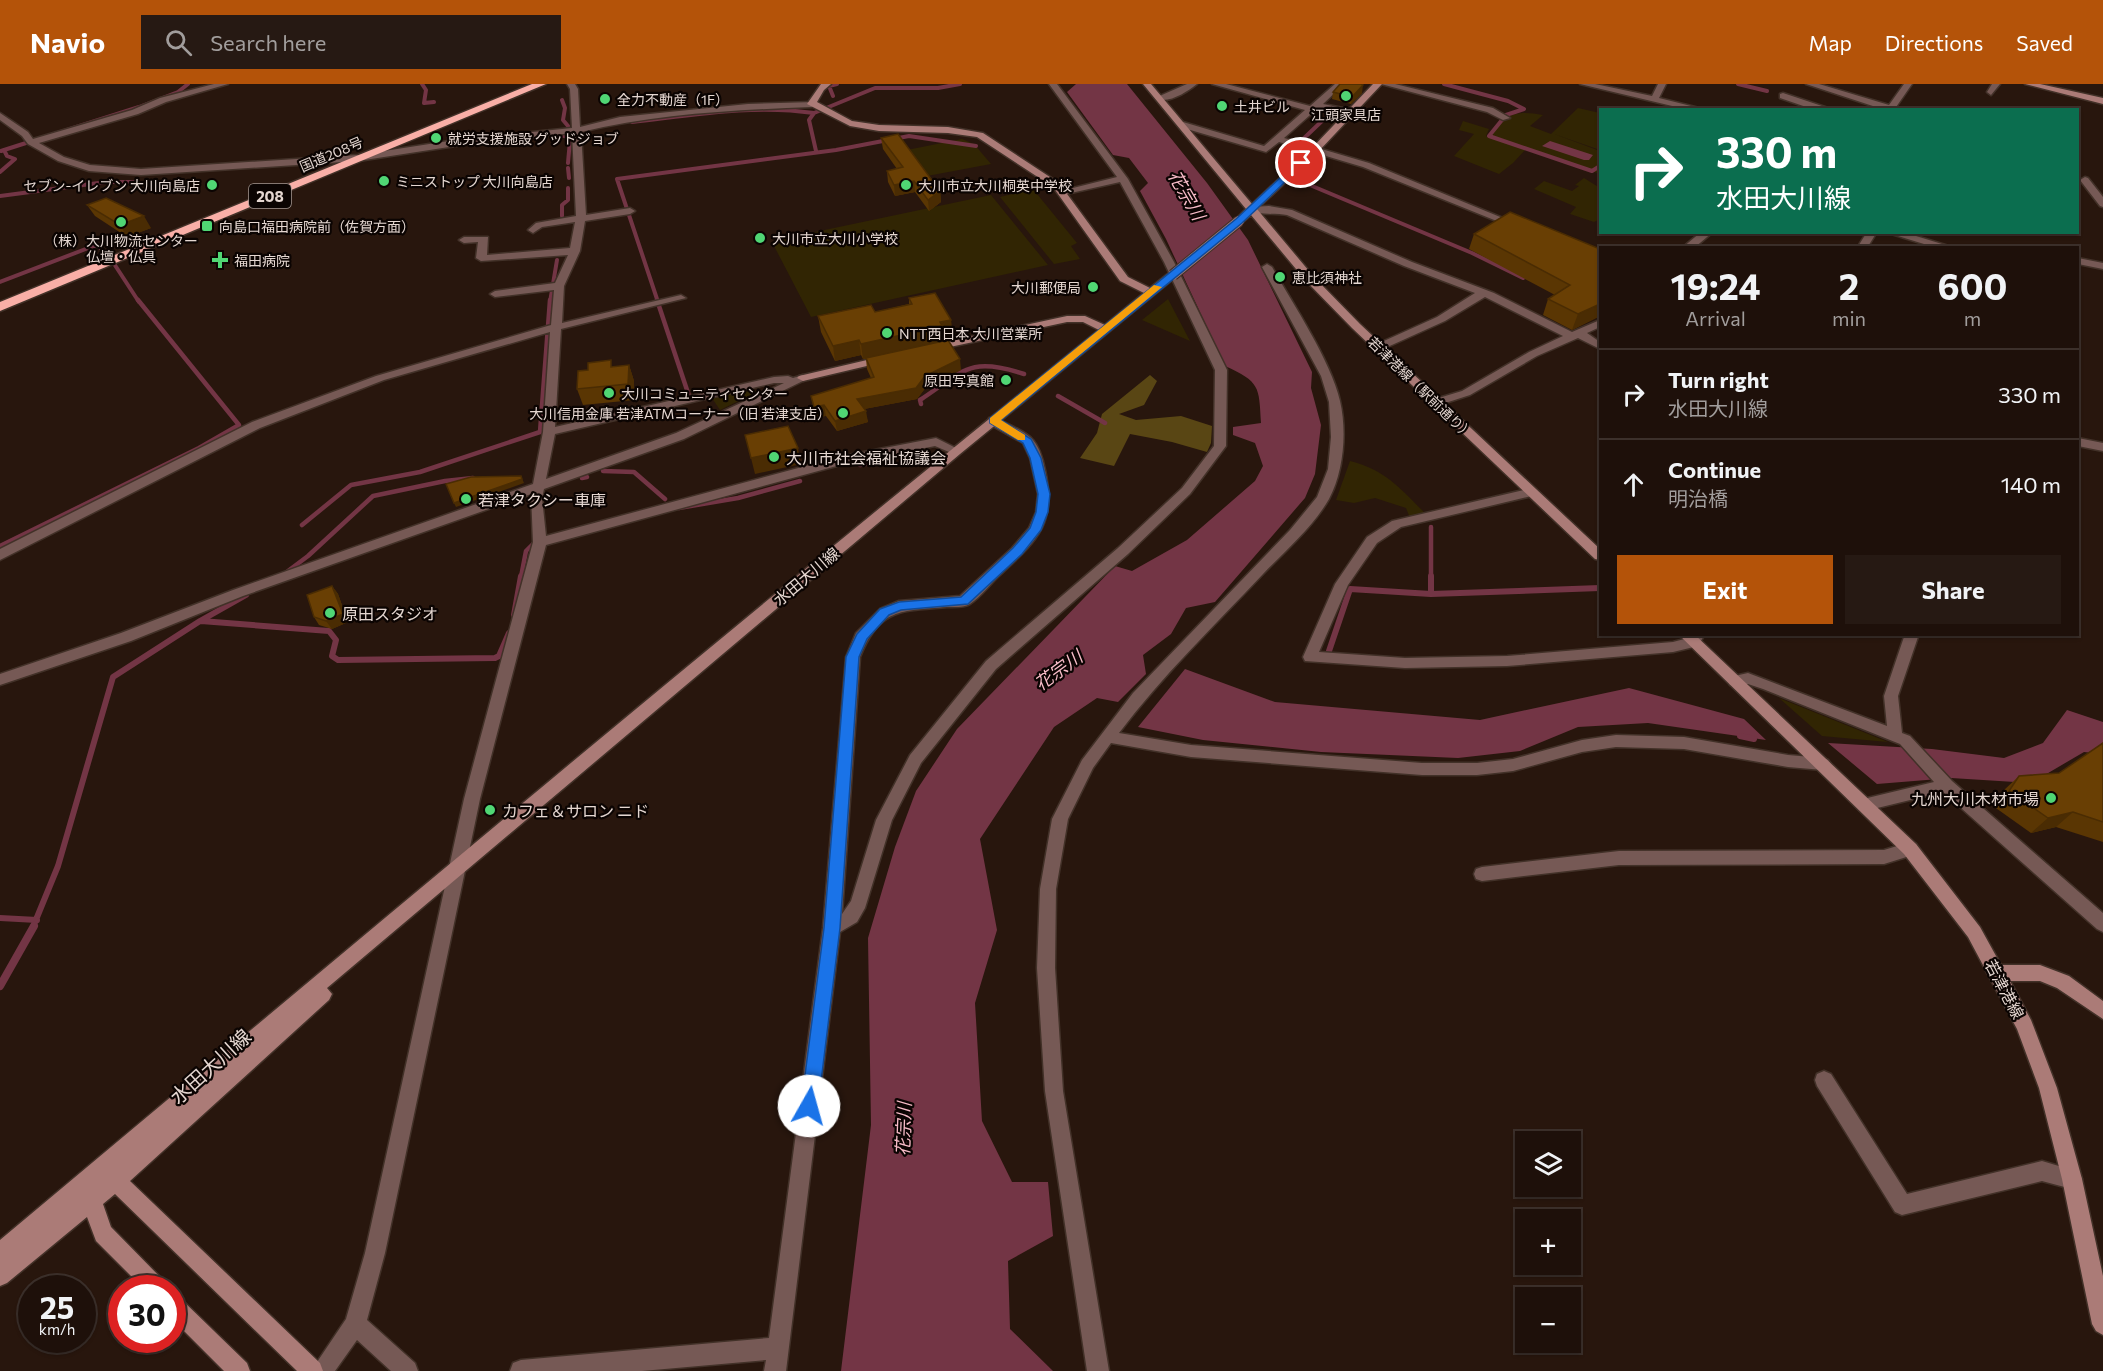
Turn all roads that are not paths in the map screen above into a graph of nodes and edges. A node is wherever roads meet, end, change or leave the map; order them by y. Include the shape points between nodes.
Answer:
1 (224, 84) edge
2 (541, 84) edge
3 (571, 84) edge
4 (827, 84) edge
5 (1053, 84) edge
6 (1147, 84) edge
7 (1193, 84) edge
8 (1216, 84) edge
9 (1340, 84) edge
10 (1378, 84) edge
11 (1385, 84) edge
12 (1584, 84) edge
13 (1662, 84) edge
14 (1810, 84) edge
15 (1908, 84) edge
16 (2029, 84) edge
17 (1783, 96) dead end
18 (1159, 98) junction
19 (1655, 98) junction
20 (2090, 98) joint
21 (2103, 100) edge
22 (812, 104) junction
23 (1314, 107) junction
24 (1695, 108) edge
25 (1819, 108) edge
26 (1887, 108) edge
27 (1891, 108) edge
28 (1350, 112) junction
29 (0, 116) edge
30 (1506, 118) dead end
31 (1183, 125) junction
32 (577, 130) junction
33 (1279, 139) junction
34 (30, 141) junction
35 (1315, 150) junction
36 (358, 158) junction
37 (1123, 179) junction
38 (2085, 180) dead end
39 (1062, 192) junction
40 (2103, 204) edge
41 (1251, 210) junction
42 (626, 211) dead end
43 (581, 218) junction
44 (1524, 229) edge
45 (533, 230) dead end
46 (1705, 234) edge
47 (1896, 234) edge
48 (464, 240) dead end
49 (1923, 244) edge
50 (1690, 246) edge
51 (575, 251) junction
52 (2079, 261) edge
53 (2103, 266) edge
54 (1267, 267) dead end
55 (559, 286) junction
56 (1151, 292) junction
57 (1483, 292) junction
58 (495, 294) dead end
59 (681, 298) dead end
60 (0, 307) edge
61 (1599, 324) edge
62 (549, 329) junction
63 (1106, 329) junction
64 (1576, 336) junction
65 (1599, 346) edge
66 (1379, 347) junction
67 (919, 351) edge
68 (897, 356) edge
69 (802, 378) junction
70 (1436, 402) junction
71 (993, 421) junction
72 (549, 432) junction
73 (2079, 442) edge
74 (2103, 447) edge
75 (956, 451) junction
76 (537, 486) junction
77 (1532, 492) junction
78 (540, 542) junction
79 (0, 555) edge
80 (1599, 555) edge
81 (1911, 636) edge
82 (1692, 637) edge
83 (0, 680) edge
84 (1735, 681) junction
85 (1108, 737) junction
86 (1900, 737) junction
87 (1816, 758) junction
88 (1947, 785) junction
89 (1864, 805) junction
90 (1910, 849) junction
91 (459, 865) junction
92 (1482, 874) dead end
93 (442, 880) junction
94 (2103, 924) edge
95 (832, 928) junction
96 (1998, 973) junction
97 (2103, 1011) edge
98 (1824, 1080) dead end
99 (2072, 1179) junction
100 (88, 1180) junction
101 (115, 1181) junction
102 (90, 1201) junction
103 (0, 1253) edge
104 (144, 1275) edge
105 (0, 1276) edge
106 (186, 1318) edge
107 (355, 1324) junction
108 (2103, 1324) edge
109 (779, 1348) junction
110 (239, 1371) edge
111 (312, 1371) edge
112 (322, 1371) edge
113 (407, 1371) edge
114 (521, 1371) edge
115 (775, 1371) edge
116 (1098, 1371) edge

1 - 34 street
2 - 36 highway, 国道208号 / 208
3 - 32 street
4 - 22 main road
5 - 37 street
6 - 18 main road, 若津港線（駅前通り）
7 - 18 street
8 - 23 street
9 - 23 street
10 - 28 main road
11 - 30 street via 1490,110
12 - 19 street
13 - 19 street
14 - 26 street
15 - 27 street
16 - 20 main road
17 - 25 street
18 - 31 main road, 若津港線（駅前通り）
19 - 24 street
20 - 21 street
22 - 32 street via 650,116
22 - 39 main road via 850,123 879,128 948,129 980,135 1038,171
23 - 28 street
23 - 33 street
28 - 35 main road
29 - 34 street
31 - 33 street via 1266,149
31 - 41 main road, 若津港線（駅前通り）
32 - 36 street
32 - 43 street
33 - 35 street
34 - 36 street via 50,154 89,168 141,172
35 - 41 main road
35 - 44 street via 1398,177
36 - 60 highway, 国道208号 / 208
37 - 39 street
37 - 95 street via 1169,262 1221,370 1220,446 1186,491 991,665 915,759 884,820 859,903 851,918
38 - 40 street
39 - 56 main road via 1124,279
41 - 56 main road, 水田大川線, bridge
41 - 57 street via 1289,212
41 - 66 main road, 若津港線（駅前通り） via 1310,279
42 - 43 street
43 - 45 street via 539,225
43 - 51 street
46 - 50 street
47 - 49 street
48 - 51 street via 484,239 481,258
51 - 55 street
52 - 53 street
54 - 85 street via 1327,376 1335,402 1334,469 1323,498 1295,533 1143,691
55 - 58 street
55 - 62 street
56 - 63 main road, 水田大川線
57 - 64 street
57 - 66 street via 1440,319
59 - 62 street
61 - 64 street
62 - 72 street
62 - 79 street via 380,378 256,425
63 - 67 main road via 1086,319 1067,319
63 - 71 main road, 水田大川線
64 - 65 street
64 - 70 street via 1533,354 1466,393
66 - 70 main road, 若津港線（駅前通り）
68 - 69 main road
69 - 72 street via 774,380
69 - 76 street via 680,436
70 - 77 main road, 若津港線（駅前通り）
71 - 75 main road, 水田大川線
71 - 95 street via 1028,441 1044,494 1042,512 1035,530 1017,551 964,601 899,606 885,612 861,637 853,657
72 - 76 street
73 - 74 street
75 - 78 street via 936,442 843,460
75 - 91 main road, 水田大川線
76 - 78 street
76 - 83 street
77 - 80 main road, 若津港線（駅前通り）
77 - 82 street via 1397,524 1372,540 1342,584 1310,657 1405,663 1507,661 1673,647
78 - 91 street via 472,799
81 - 86 street via 1891,696
82 - 84 main road
84 - 86 street via 1748,678
84 - 87 main road, 若津港線
85 - 87 street via 1191,752 1422,769 1513,765 1616,741 1684,743 1788,761
85 - 116 street via 1087,764 1060,819 1048,889 1046,969 1054,1090
86 - 88 street
87 - 89 main road, 若津港線
88 - 89 street
88 - 94 street
89 - 90 main road, 若津港線
90 - 92 street via 1884,857 1618,858
90 - 96 main road, 若津港線 via 1974,932
91 - 93 main road, 水田大川線
91 - 107 street via 375,1253
93 - 100 main road, 水田大川線
93 - 101 main road, 水田大川線 via 344,975
95 - 109 street
96 - 97 main road via 2040,973 2063,982
96 - 99 main road, 若津港線 via 2025,1026 2048,1088
98 - 99 street via 1902,1205 2042,1171
99 - 108 main road, 若津港線
100 - 101 main road
100 - 102 main road
100 - 103 main road, 水田大川線
101 - 102 main road, 水田大川線
101 - 111 main road
102 - 104 main road via 103,1234
102 - 105 main road, 水田大川線
106 - 110 main road
107 - 112 street
107 - 113 street
109 - 114 street
109 - 115 street

